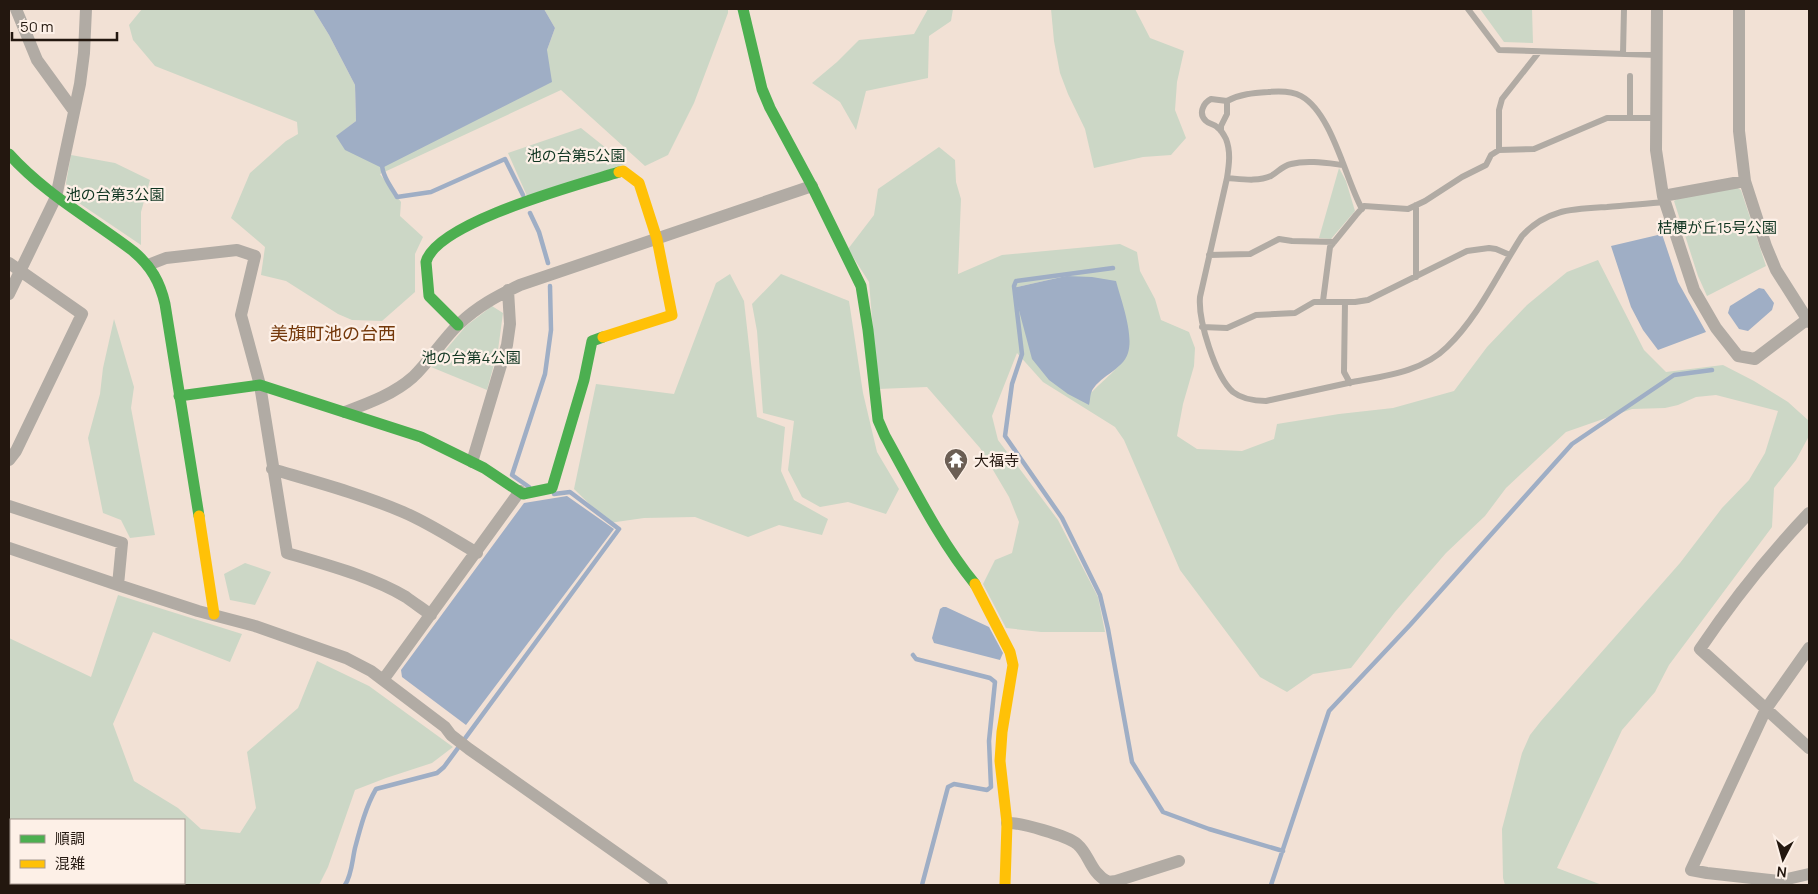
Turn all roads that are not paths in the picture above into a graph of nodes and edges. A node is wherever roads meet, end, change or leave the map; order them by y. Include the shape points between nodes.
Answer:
1 (16, 9) edge
2 (86, 9) edge
3 (743, 9) edge
4 (1468, 9) edge
5 (1624, 9) edge
6 (1657, 9) edge
7 (1740, 9) edge
8 (1539, 52) junction
9 (1623, 54) junction
10 (1657, 54) junction
11 (1630, 76) dead end
12 (1227, 101) junction
13 (74, 111) junction
14 (1630, 118) junction
15 (1656, 118) junction
16 (1221, 131) junction
17 (1499, 150) junction
18 (9, 154) edge
19 (1343, 165) junction
20 (1227, 178) junction
21 (1745, 181) junction
22 (812, 186) junction
23 (56, 197) junction
24 (1664, 199) junction
25 (1416, 205) junction
26 (1362, 209) junction
27 (657, 239) junction
28 (1334, 242) junction
29 (1510, 255) junction
30 (1209, 256) junction
31 (9, 263) edge
32 (148, 266) junction
33 (21, 272) junction
34 (1416, 277) junction
35 (508, 290) junction
36 (9, 294) edge
37 (1323, 302) junction
38 (1345, 302) junction
39 (1808, 320) edge
40 (458, 324) junction
41 (1202, 327) junction
42 (1350, 383) junction
43 (260, 385) junction
44 (179, 396) junction
45 (345, 412) junction
46 (9, 460) edge
47 (472, 462) junction
48 (272, 469) junction
49 (521, 493) junction
50 (9, 506) edge
51 (1809, 513) edge
52 (9, 548) edge
53 (477, 553) junction
54 (118, 585) junction
55 (214, 614) junction
56 (431, 615) junction
57 (1809, 648) edge
58 (383, 680) junction
59 (1766, 708) junction
60 (1809, 748) edge
61 (1007, 824) junction
62 (1179, 860) dead end
63 (1809, 874) edge
64 (1779, 881) junction
65 (1109, 884) edge
66 (662, 885) edge
67 (1005, 885) edge
68 (1764, 885) edge

1 - 13 street via 37,60
2 - 13 street via 84,52
3 - 22 street via 753,56 770,108
4 - 8 lane via 1499,50
5 - 9 lane
6 - 10 street
7 - 21 street via 1739,131
8 - 9 lane
8 - 17 lane via 1502,99
9 - 10 lane
10 - 15 street
11 - 14 lane
12 - 16 lane via 1227,114
12 - 16 lane via 1211,99 1202,108 1206,121
12 - 19 lane via 1258,92 1300,95 1313,105 1325,122
13 - 23 street
14 - 15 lane
14 - 17 lane via 1606,118 1534,149
15 - 24 street via 1657,162
16 - 20 lane via 1229,150
17 - 25 lane via 1491,155 1486,165
18 - 23 street
19 - 20 lane via 1292,163 1266,178
19 - 26 lane
20 - 30 lane
21 - 24 street
21 - 39 street via 1776,270
22 - 27 street
22 - 61 street via 861,286 878,420 945,543 979,589 1010,652 1013,665 1000,761
23 - 32 street via 114,237
23 - 33 street
24 - 29 lane via 1560,211 1531,226
24 - 39 street via 1694,290 1716,328 1738,356 1755,359
25 - 26 lane via 1408,209 1364,206
25 - 34 lane
26 - 28 lane
27 - 35 street
27 - 40 street via 639,183 623,171 484,218 434,247 427,260 429,296
27 - 49 street via 672,315 592,341 584,380 552,488
28 - 30 lane via 1279,239 1250,254
28 - 37 lane via 1330,247
29 - 34 lane via 1496,249 1478,248
29 - 42 lane via 1470,321 1436,357 1396,374
30 - 41 lane via 1200,297
31 - 33 street
32 - 43 street via 166,258 237,250 255,256 242,315
32 - 44 street via 162,291
33 - 36 street
33 - 46 street via 82,314
34 - 38 lane via 1368,300
35 - 40 street
35 - 47 street via 510,324 507,345
37 - 38 lane
37 - 41 lane via 1314,302 1295,313 1256,314 1227,328
38 - 42 lane via 1344,372
40 - 45 street via 413,377 376,400
41 - 42 lane via 1223,379 1233,392 1253,401 1266,402
43 - 44 street
43 - 45 street
43 - 48 street
44 - 55 street
45 - 47 street via 421,438
47 - 49 street
48 - 53 street via 344,490 403,512
48 - 56 street via 287,553 380,584
49 - 53 street
50 - 54 street via 122,543
51 - 59 street via 1731,603 1700,649
52 - 54 street
53 - 56 street
54 - 55 street
55 - 58 street via 324,649
56 - 58 street
57 - 59 street
58 - 66 street via 469,749
59 - 60 street
59 - 64 street via 1691,870
61 - 65 street via 1029,826 1075,842 1096,874
61 - 67 street
62 - 65 street
63 - 64 street
64 - 68 street

